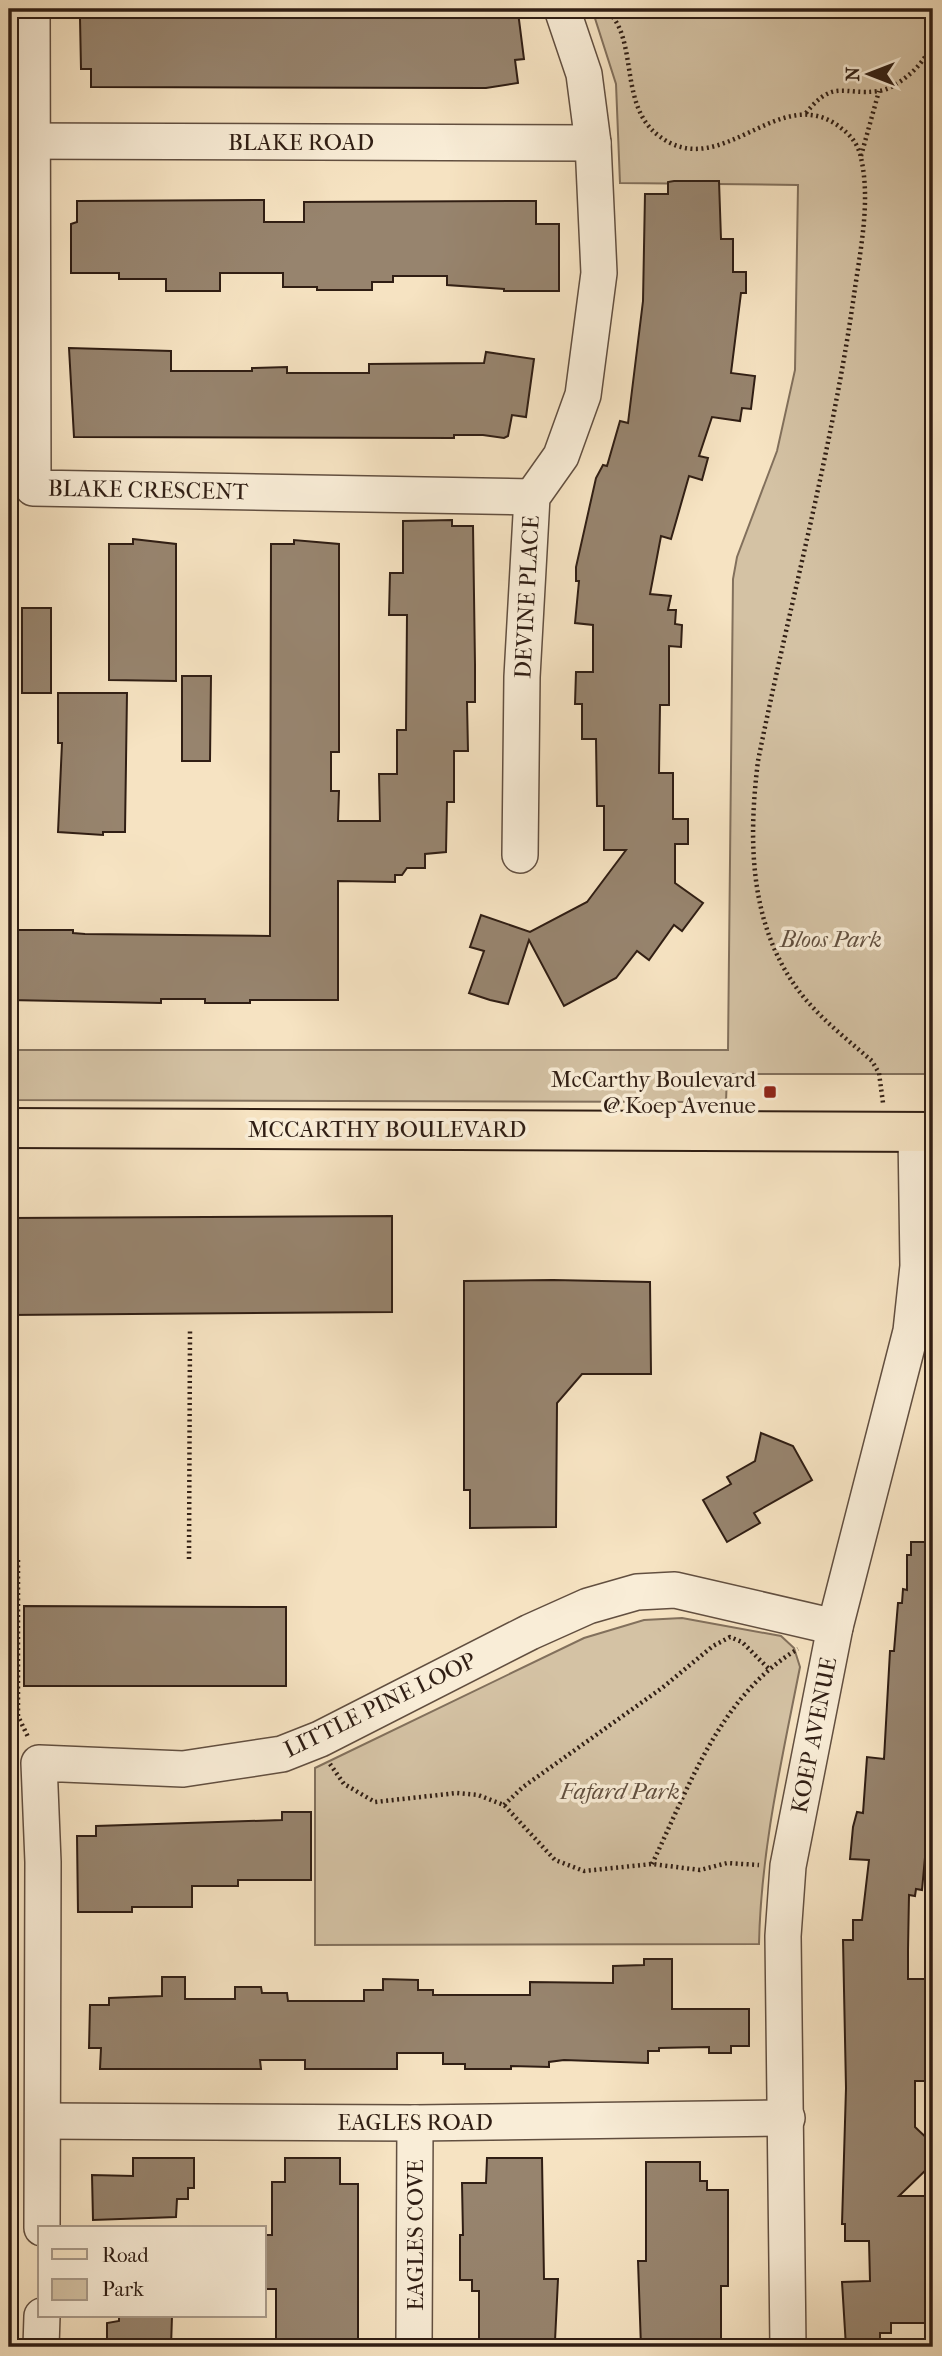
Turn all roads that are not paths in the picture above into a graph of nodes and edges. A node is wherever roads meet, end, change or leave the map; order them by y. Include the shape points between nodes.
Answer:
1 (32, 9) edge
2 (562, 9) edge
3 (20, 141) edge
4 (593, 143) junction
5 (532, 497) junction
6 (520, 855) dead end
7 (9, 1128) edge
8 (911, 1132) edge
9 (835, 1627) junction
10 (787, 2118) junction
11 (43, 2121) junction
12 (415, 2123) junction
13 (42, 2226) edge
14 (42, 2318) edge
15 (41, 2347) edge
16 (414, 2347) edge
17 (788, 2347) edge

1 - 3 street, BLAKE CRESCENT
2 - 4 street, DEVINE PLACE via 584,74
3 - 4 street, BLAKE ROAD
3 - 5 street, BLAKE CRESCENT via 33,488
4 - 5 street, DEVINE PLACE via 599,273 583,395 561,456
5 - 6 street, DEVINE PLACE via 522,677
7 - 8 main road, MCCARTHY BOULEVARD
8 - 9 street, KOEP AVENUE via 918,1266 911,1331
9 - 10 street, KOEP AVENUE via 788,1866 783,1936
9 - 11 street, LITTLE PINE LOOP via 675,1590 636,1592 588,1606 530,1632 282,1754 183,1769 39,1763
10 - 12 street, EAGLES ROAD
10 - 17 street, KOEP AVENUE
11 - 12 street, EAGLES ROAD
11 - 13 street
12 - 16 street, EAGLES COVE
14 - 15 street

